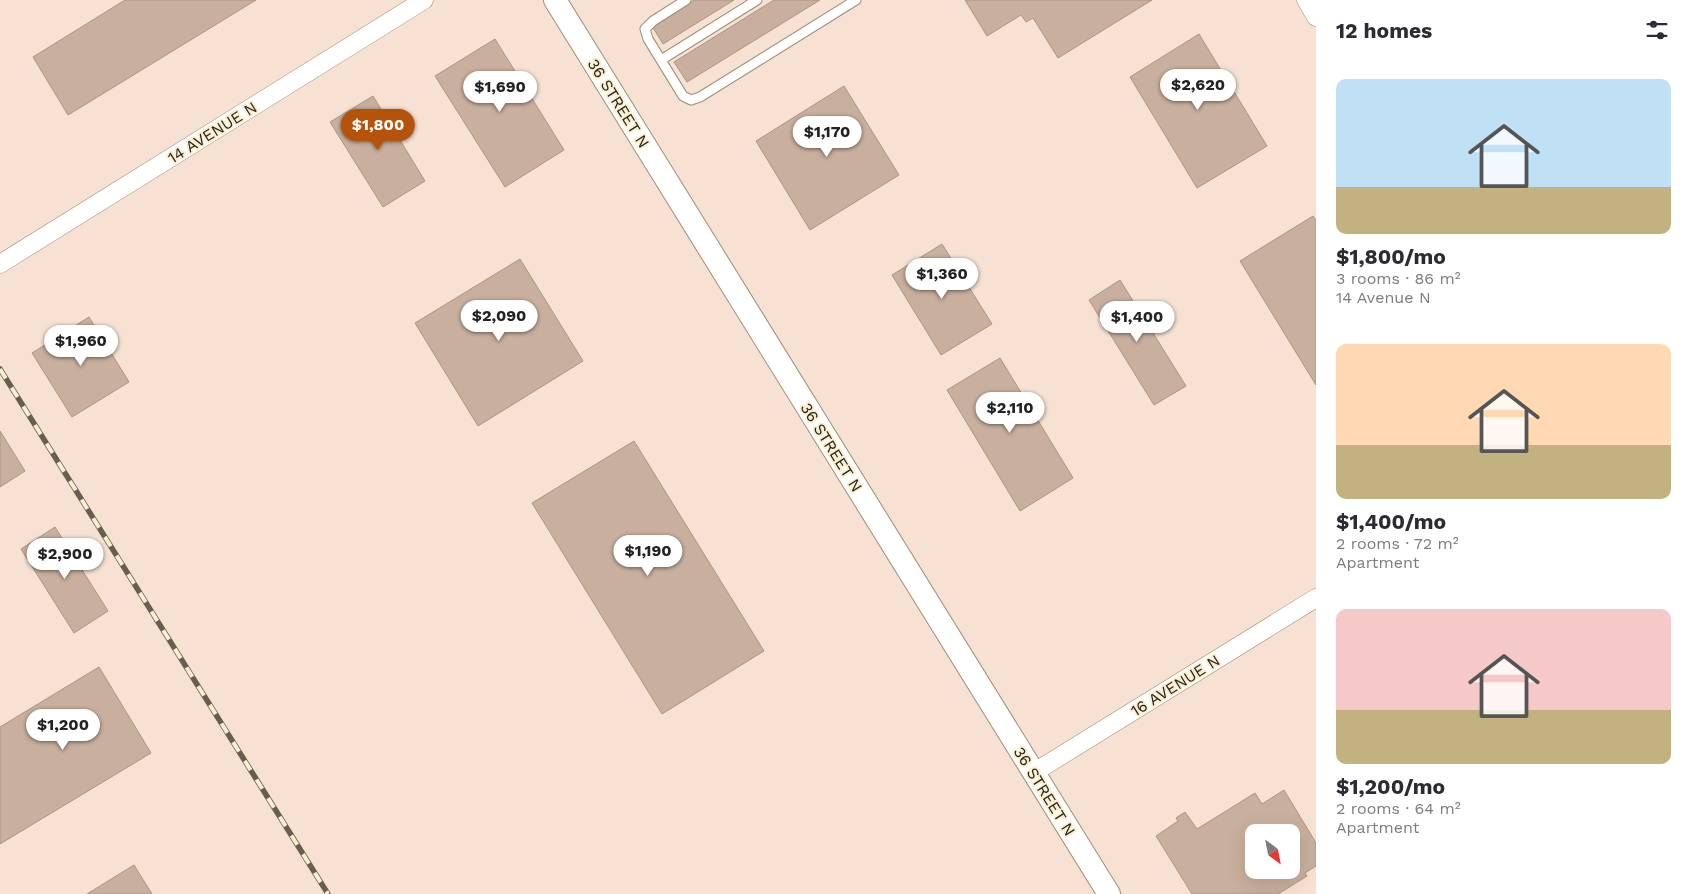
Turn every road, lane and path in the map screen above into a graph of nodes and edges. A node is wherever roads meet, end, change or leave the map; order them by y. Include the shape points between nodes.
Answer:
1 (424, 0) edge
2 (555, 0) edge
3 (686, 0) edge
4 (757, 0) edge
5 (856, 0) edge
6 (1306, 0) edge
7 (1316, 17) edge
8 (661, 60) junction
9 (0, 264) edge
10 (1316, 598) edge
11 (1034, 773) junction
12 (1108, 894) edge

1 - 9 street, 14 AVENUE N
2 - 11 street, 36 STREET N
3 - 8 lane via 646,29 648,39
4 - 8 lane
5 - 8 lane via 691,100 684,96
6 - 7 street
10 - 11 street, 16 AVENUE N
11 - 12 street, 36 STREET N

